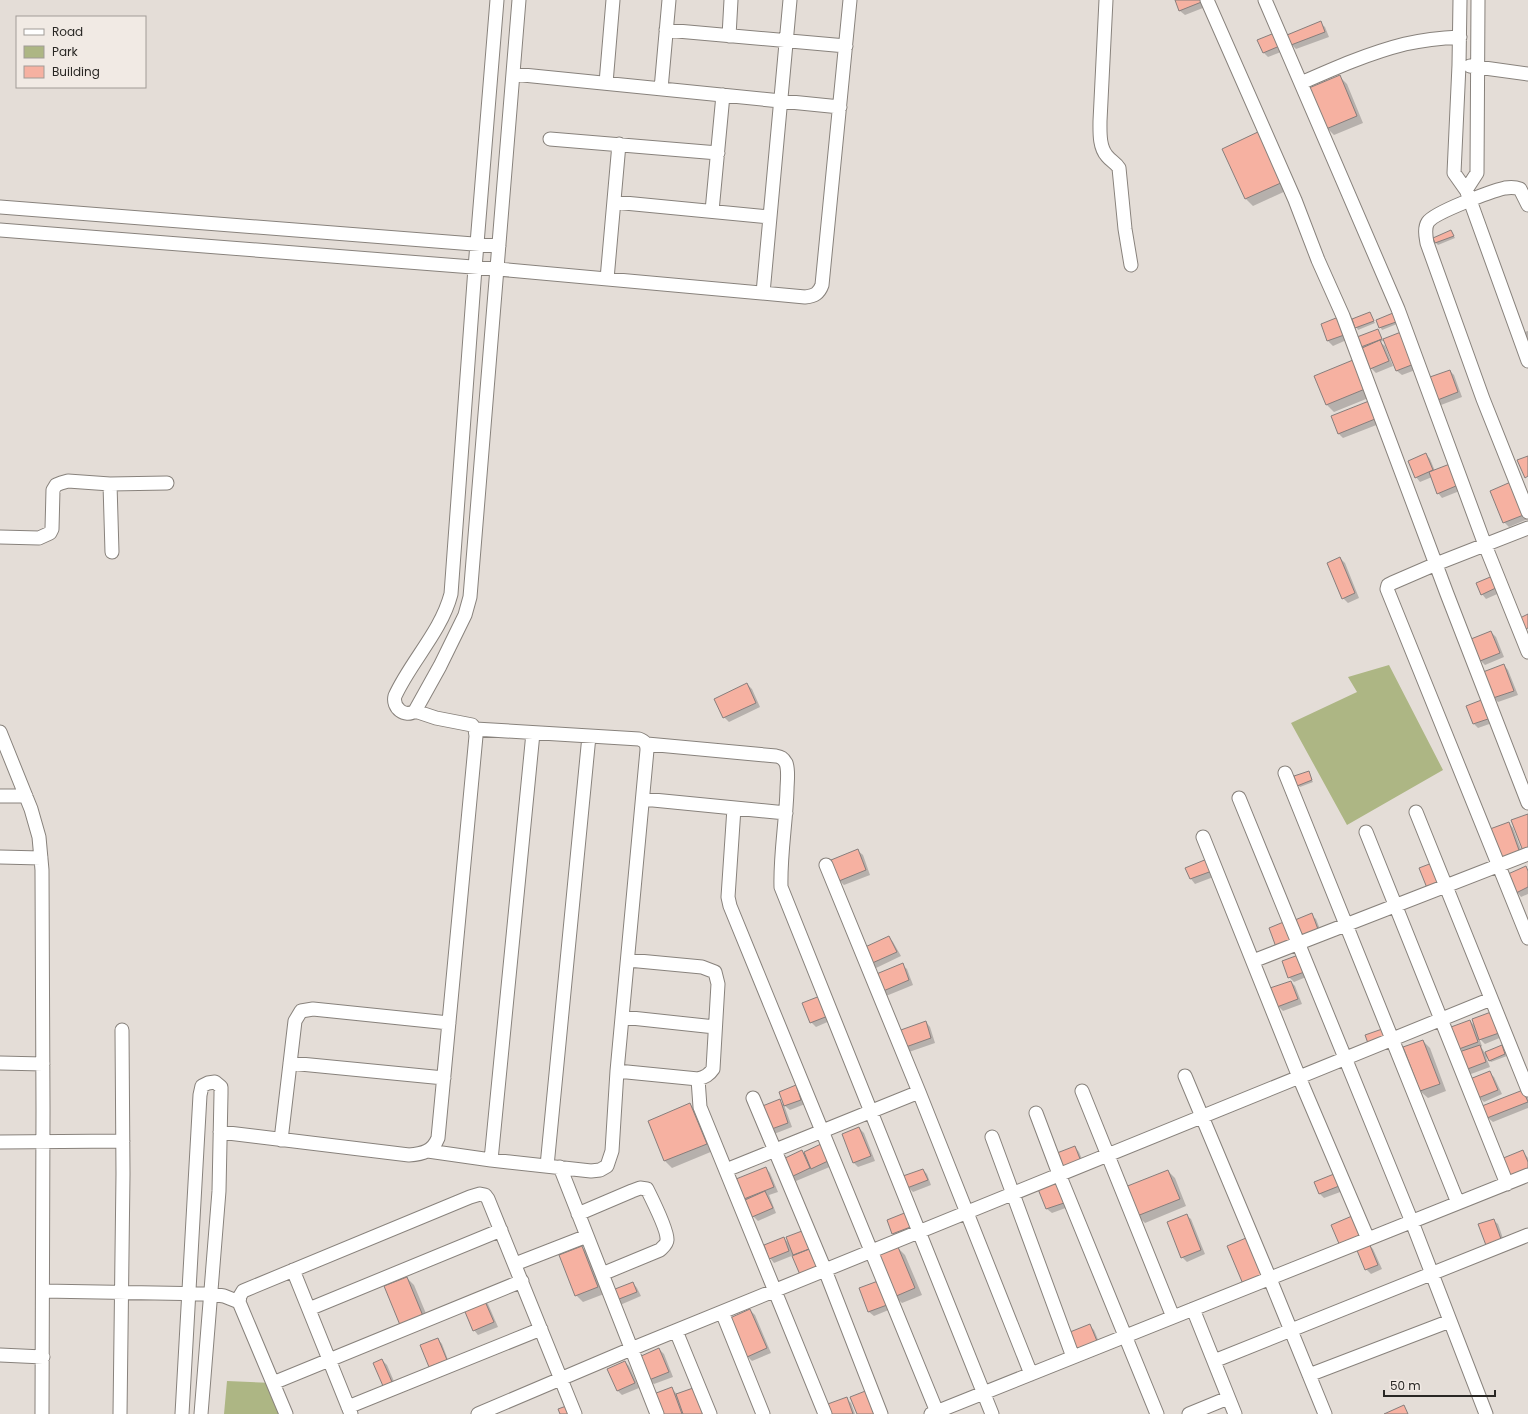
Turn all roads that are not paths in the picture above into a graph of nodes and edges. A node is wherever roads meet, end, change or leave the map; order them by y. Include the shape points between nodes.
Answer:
1 (497, 0) edge
2 (519, 0) edge
3 (613, 0) edge
4 (669, 0) edge
5 (731, 0) edge
6 (790, 0) edge
7 (850, 0) edge
8 (1106, 0) edge
9 (1207, 0) edge
10 (1265, 0) edge
11 (1460, 0) edge
12 (1478, 0) edge
13 (666, 30) junction
14 (729, 36) junction
15 (1460, 37) junction
16 (787, 42) junction
17 (846, 46) junction
18 (1459, 65) junction
19 (1478, 67) junction
20 (513, 74) junction
21 (1528, 74) edge
22 (606, 83) junction
23 (1301, 83) junction
24 (661, 89) junction
25 (723, 95) junction
26 (781, 101) junction
27 (840, 106) junction
28 (550, 139) dead end
29 (619, 144) junction
30 (718, 153) junction
31 (1468, 195) junction
32 (614, 202) junction
33 (1528, 205) edge
34 (0, 207) edge
35 (712, 211) junction
36 (770, 217) junction
37 (0, 230) edge
38 (477, 245) junction
39 (499, 246) junction
40 (1132, 265) dead end
41 (475, 268) junction
42 (498, 269) junction
43 (607, 279) junction
44 (763, 293) junction
45 (1528, 361) edge
46 (167, 482) dead end
47 (110, 484) junction
48 (1528, 512) edge
49 (1528, 528) edge
50 (0, 537) edge
51 (1485, 544) junction
52 (112, 552) dead end
53 (1436, 564) junction
54 (1528, 652) edge
55 (415, 711) junction
56 (475, 729) junction
57 (533, 733) junction
58 (589, 736) junction
59 (1, 738) edge
60 (647, 744) junction
61 (1285, 773) dead end
62 (0, 796) edge
63 (26, 796) junction
64 (1239, 798) dead end
65 (643, 799) junction
66 (1528, 803) edge
67 (734, 808) junction
68 (1416, 812) dead end
69 (786, 813) junction
70 (1366, 832) dead end
71 (1203, 837) dead end
72 (1528, 854) edge
73 (0, 857) edge
74 (41, 858) junction
75 (826, 865) dead end
76 (1498, 865) junction
77 (1446, 885) junction
78 (1395, 905) junction
79 (1347, 924) junction
80 (1528, 938) edge
81 (1298, 943) junction
82 (628, 960) junction
83 (1253, 961) junction
84 (1491, 998) junction
85 (622, 1017) junction
86 (1441, 1019) junction
87 (449, 1023) junction
88 (715, 1027) junction
89 (122, 1030) dead end
90 (1392, 1039) junction
91 (1346, 1058) junction
92 (0, 1063) edge
93 (290, 1063) junction
94 (43, 1064) junction
95 (617, 1071) junction
96 (1186, 1076) dead end
97 (1299, 1077) junction
98 (444, 1078) junction
99 (698, 1079) junction
100 (1528, 1090) edge
101 (1082, 1091) dead end
102 (919, 1092) junction
103 (753, 1098) dead end
104 (870, 1112) junction
105 (1036, 1113) dead end
106 (1202, 1117) junction
107 (821, 1131) junction
108 (220, 1132) junction
109 (992, 1137) dead end
110 (281, 1140) junction
111 (123, 1141) junction
112 (0, 1142) edge
113 (43, 1142) junction
114 (776, 1150) junction
115 (428, 1151) junction
116 (1108, 1155) junction
117 (491, 1160) junction
118 (553, 1167) junction
119 (726, 1170) junction
120 (1059, 1174) junction
121 (1528, 1176) edge
122 (1507, 1184) junction
123 (1013, 1193) junction
124 (1458, 1203) junction
125 (967, 1212) junction
126 (578, 1214) junction
127 (1412, 1222) junction
128 (501, 1230) junction
129 (919, 1232) junction
130 (1528, 1234) edge
131 (587, 1236) junction
132 (1368, 1239) junction
133 (871, 1251) junction
134 (515, 1264) junction
135 (293, 1270) junction
136 (825, 1270) junction
137 (1432, 1273) junction
138 (602, 1274) junction
139 (1270, 1278) junction
140 (522, 1281) junction
141 (775, 1290) junction
142 (43, 1291) junction
143 (122, 1292) junction
144 (189, 1293) junction
145 (211, 1294) junction
146 (239, 1302) junction
147 (1193, 1309) junction
148 (309, 1310) junction
149 (722, 1312) junction
150 (1173, 1318) junction
151 (1450, 1321) junction
152 (541, 1329) junction
153 (1291, 1330) junction
154 (676, 1331) junction
155 (1125, 1336) junction
156 (631, 1349) junction
157 (0, 1355) edge
158 (43, 1357) junction
159 (1073, 1357) junction
160 (329, 1360) junction
161 (1214, 1362) junction
162 (1031, 1374) junction
163 (1309, 1375) junction
164 (561, 1379) junction
165 (273, 1383) junction
166 (982, 1394) junction
167 (1228, 1398) junction
168 (350, 1410) edge
169 (934, 1413) edge
170 (42, 1414) edge
171 (120, 1414) edge
172 (182, 1414) edge
173 (201, 1414) edge
174 (286, 1414) edge
175 (478, 1414) edge
176 (576, 1414) edge
177 (657, 1414) edge
178 (710, 1414) edge
179 (763, 1414) edge
180 (826, 1414) edge
181 (881, 1414) edge
182 (992, 1414) edge
183 (1157, 1414) edge
184 (1189, 1414) edge
185 (1235, 1414) edge
186 (1325, 1414) edge
187 (1486, 1414) edge

1 - 38 street
2 - 20 street
3 - 22 street
4 - 13 street
5 - 14 street
6 - 16 street
7 - 17 street
8 - 40 street via 1101,139 1103,149 1119,168 1125,230
9 - 53 street via 1343,316
10 - 23 street
11 - 15 street
12 - 19 street
13 - 14 street
13 - 24 street
14 - 16 street
15 - 18 street
15 - 23 street via 1394,47 1349,62
16 - 17 street
16 - 26 street
17 - 27 street
18 - 19 street
18 - 31 street via 1454,173
19 - 21 street
19 - 31 street via 1477,173
20 - 22 street
20 - 39 street
22 - 24 street
23 - 51 street via 1398,309
24 - 25 street
25 - 26 street
25 - 30 street
26 - 27 street
26 - 36 street
27 - 44 street via 820,292 805,297
28 - 29 street
29 - 30 street
29 - 32 street
30 - 35 street
31 - 33 street via 1513,187 1520,189
31 - 45 street
31 - 48 street via 1428,222 1425,232 1427,243 1483,399
32 - 35 street
32 - 43 street
34 - 38 street
35 - 36 street
36 - 44 street
37 - 41 street
38 - 39 street
38 - 41 street
39 - 42 street
41 - 42 street
41 - 55 street via 451,594 432,636 397,691 394,700 406,713
42 - 43 street
42 - 55 street via 470,597 465,615
43 - 44 street
46 - 47 street
47 - 50 street via 68,481 56,485 53,490 50,534 39,538
47 - 52 street
49 - 51 street
51 - 53 street
51 - 54 street
53 - 66 street
53 - 76 street via 1388,585 1387,589
55 - 56 street via 436,718 472,724
56 - 57 street
56 - 87 street
57 - 58 street
57 - 117 street
58 - 60 street via 639,739
58 - 118 street
59 - 63 street
60 - 65 street
60 - 69 street via 782,758 788,770
61 - 79 street
62 - 63 street
63 - 74 street via 39,836
64 - 81 street
65 - 67 street
65 - 82 street
67 - 69 street
67 - 107 street via 728,897 730,906
68 - 77 street
69 - 104 street via 781,887
70 - 78 street
71 - 83 street
72 - 76 street
73 - 74 street
74 - 94 street
75 - 102 street
76 - 77 street
76 - 80 street
77 - 78 street
77 - 84 street
78 - 79 street
78 - 86 street
79 - 81 street
79 - 90 street
81 - 83 street
81 - 91 street
82 - 85 street
82 - 88 street via 702,967 715,972 718,984
83 - 97 street
84 - 86 street
84 - 100 street
85 - 88 street
85 - 95 street
86 - 90 street
86 - 122 street
87 - 93 street via 307,1009 298,1014 295,1021
87 - 98 street
88 - 99 street via 713,1069 705,1077
89 - 111 street
90 - 91 street
90 - 124 street
91 - 97 street
91 - 127 street
92 - 94 street
93 - 98 street
93 - 110 street
94 - 113 street
95 - 99 street
95 - 118 street via 612,1150 607,1166 591,1171
96 - 106 street
97 - 106 street
97 - 132 street
98 - 115 street via 438,1138 436,1144
99 - 119 street via 700,1107
101 - 116 street
102 - 104 street
102 - 125 street
103 - 114 street
104 - 107 street
104 - 129 street
105 - 120 street
106 - 116 street
106 - 139 street
107 - 114 street
107 - 133 street
108 - 110 street
108 - 144 street via 221,1087 215,1082 208,1083 202,1086 200,1095
108 - 145 street via 219,1191
109 - 123 street
110 - 115 street via 409,1155
111 - 113 street
111 - 143 street
112 - 113 street
113 - 142 street
114 - 119 street
114 - 136 street
115 - 117 street
116 - 120 street
116 - 150 street
117 - 118 street
118 - 126 street
119 - 141 street
120 - 123 street
120 - 155 street
121 - 122 street
122 - 124 street
123 - 125 street
123 - 159 street
124 - 127 street
125 - 129 street
125 - 162 street
126 - 131 street
126 - 138 street via 632,1190 646,1189 665,1231 667,1239 660,1250
127 - 132 street
127 - 137 street
128 - 134 street
128 - 135 street via 488,1199 480,1194
128 - 148 street
129 - 133 street
129 - 166 street
130 - 137 street
131 - 134 street
131 - 138 street
132 - 139 street
133 - 136 street
133 - 169 street
134 - 140 street
135 - 146 street via 243,1291
135 - 148 street
136 - 141 street
136 - 181 street
137 - 151 street
137 - 153 street
138 - 156 street
139 - 147 street
139 - 153 street
140 - 152 street
140 - 160 street
141 - 149 street
141 - 180 street
142 - 143 street
142 - 158 street
143 - 144 street
143 - 171 street
144 - 145 street
144 - 172 street
145 - 146 street
145 - 173 street
146 - 165 street
147 - 150 street
147 - 161 street
148 - 160 street
149 - 154 street
149 - 179 street
150 - 155 street
151 - 163 street
151 - 187 street
152 - 164 street
152 - 168 street
153 - 161 street
153 - 163 street
154 - 156 street
154 - 178 street
155 - 159 street
155 - 183 street
156 - 164 street
156 - 177 street
157 - 158 street
158 - 170 street
159 - 162 street
160 - 165 street
160 - 168 street
161 - 167 street
162 - 166 street
163 - 186 street
164 - 175 street
164 - 176 street
165 - 174 street
166 - 169 street
166 - 182 street
167 - 184 street
167 - 185 street

